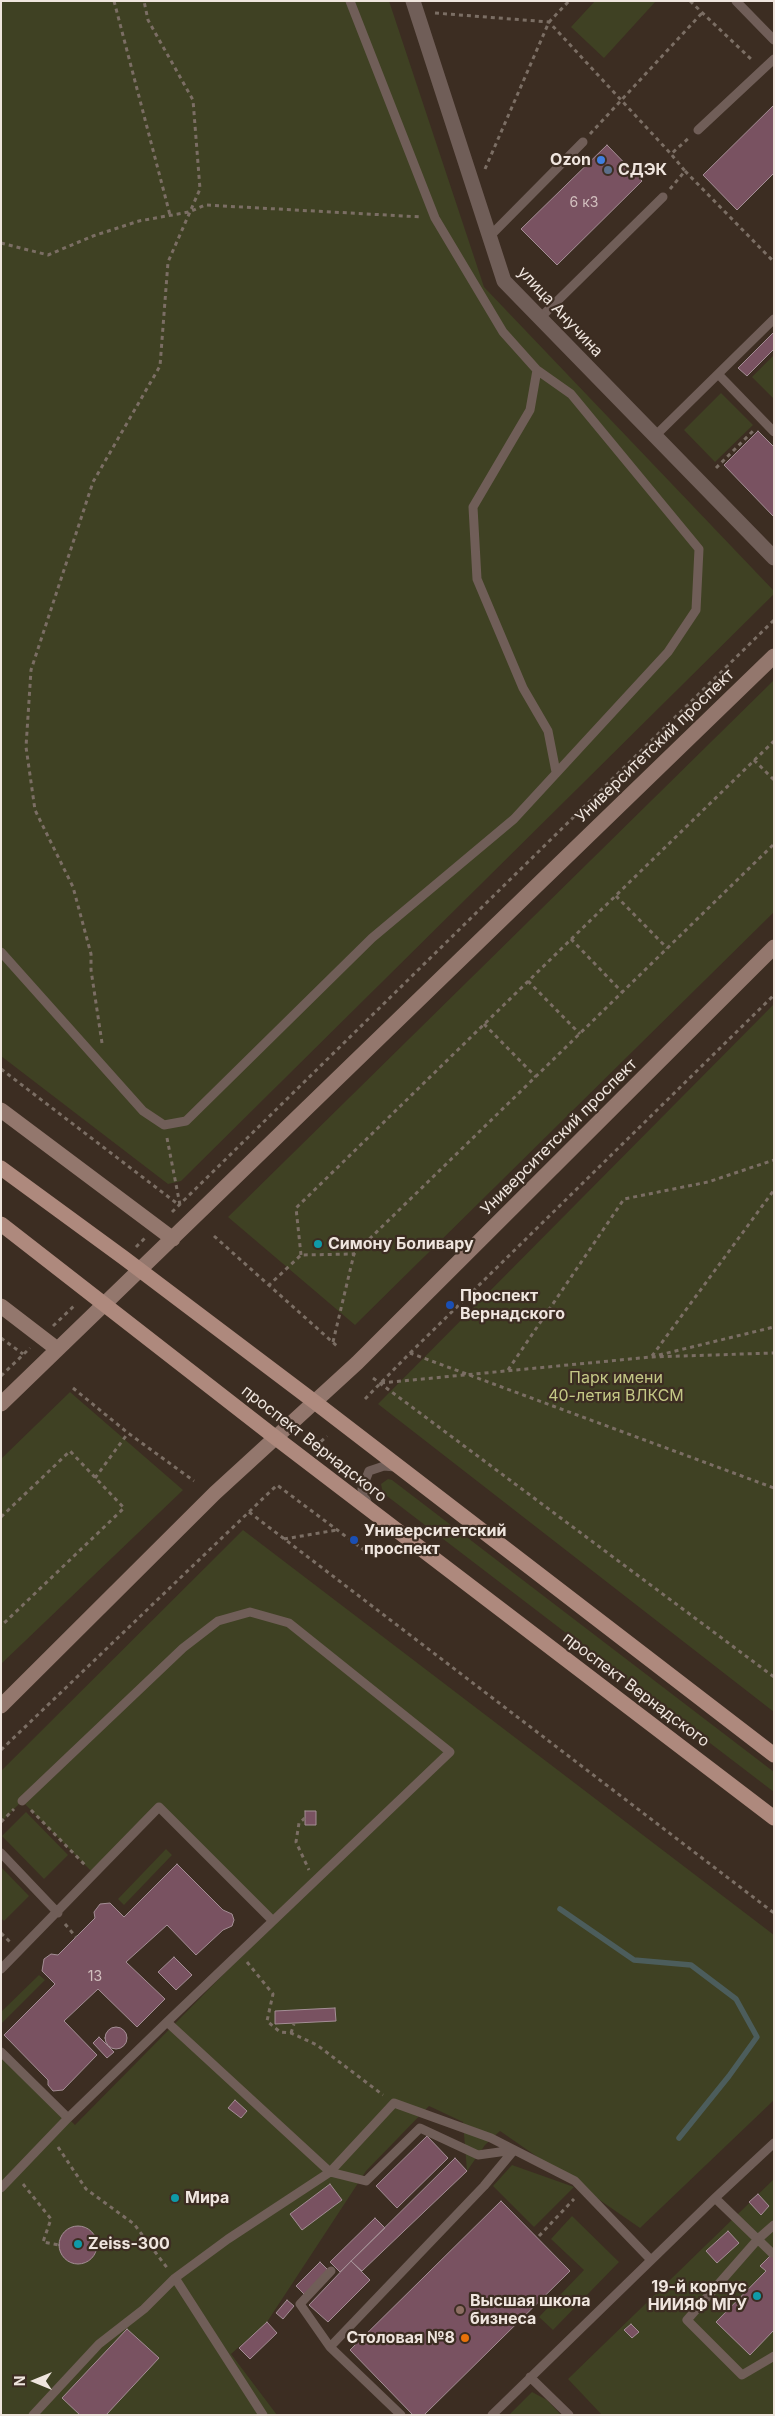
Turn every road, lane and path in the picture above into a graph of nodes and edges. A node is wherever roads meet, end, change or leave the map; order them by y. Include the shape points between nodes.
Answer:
1 (114, 1) edge
2 (144, 1) edge
3 (350, 1) edge
4 (569, 1) edge
5 (690, 1) edge
6 (736, 1) edge
7 (415, 7) edge
8 (702, 13) junction
9 (549, 22) junction
10 (772, 35) edge
11 (774, 59) edge
12 (762, 70) junction
13 (621, 100) junction
14 (698, 130) joint
15 (583, 142) joint
16 (671, 154) junction
17 (686, 171) junction
18 (475, 192) junction
19 (663, 197) joint
20 (189, 212) junction
21 (170, 215) junction
22 (435, 218) junction
23 (490, 236) junction
24 (1, 243) edge
25 (774, 262) edge
26 (540, 318) junction
27 (774, 319) edge
28 (537, 370) junction
29 (718, 375) junction
30 (763, 421) junction
31 (774, 432) edge
32 (656, 436) junction
33 (716, 468) dead end
34 (774, 558) edge
35 (774, 620) edge
36 (774, 656) edge
37 (774, 741) edge
38 (754, 760) junction
39 (556, 772) junction
40 (774, 780) edge
41 (774, 844) edge
42 (616, 896) junction
43 (571, 939) junction
44 (774, 947) edge
45 (667, 948) junction
46 (1, 952) edge
47 (528, 981) junction
48 (622, 992) junction
49 (774, 994) edge
50 (484, 1024) junction
51 (580, 1034) junction
52 (1, 1069) edge
53 (106, 1070) junction
54 (536, 1077) junction
55 (1, 1110) edge
56 (19, 1125) junction
57 (164, 1125) junction
58 (1, 1126) edge
59 (774, 1160) edge
60 (1, 1168) edge
61 (774, 1190) edge
62 (179, 1205) junction
63 (184, 1209) dead end
64 (172, 1212) dead end
65 (1, 1224) edge
66 (150, 1233) dead end
67 (214, 1236) dead end
68 (174, 1239) junction
69 (132, 1251) dead end
70 (354, 1254) junction
71 (301, 1255) junction
72 (141, 1270) junction
73 (268, 1286) junction
74 (104, 1303) junction
75 (1, 1306) edge
76 (74, 1306) dead end
77 (53, 1326) dead end
78 (774, 1327) edge
79 (1, 1338) edge
80 (333, 1342) junction
81 (338, 1347) dead end
82 (30, 1348) dead end
83 (57, 1349) junction
84 (410, 1353) junction
85 (774, 1353) edge
86 (23, 1354) junction
87 (651, 1357) junction
88 (507, 1371) junction
89 (469, 1375) junction
90 (1, 1376) edge
91 (374, 1378) dead end
92 (380, 1383) junction
93 (73, 1388) dead end
94 (365, 1399) dead end
95 (316, 1403) junction
96 (1, 1404) edge
97 (128, 1434) junction
98 (327, 1436) dead end
99 (276, 1438) junction
100 (315, 1448) dead end
101 (403, 1470) junction
102 (95, 1478) junction
103 (194, 1481) dead end
104 (774, 1488) edge
105 (372, 1511) junction
106 (249, 1512) junction
107 (1, 1517) edge
108 (337, 1530) junction
109 (284, 1539) junction
110 (364, 1550) dead end
111 (1, 1626) edge
112 (774, 1677) edge
113 (1, 1706) edge
114 (1, 1750) edge
115 (774, 1755) edge
116 (22, 1801) junction
117 (305, 1818) dead end
118 (774, 1818) edge
119 (1, 1822) edge
120 (1, 1853) edge
121 (95, 1875) junction
122 (317, 1880) junction
123 (58, 1913) junction
124 (774, 1913) edge
125 (272, 1920) junction
126 (67, 1927) dead end
127 (76, 1937) dead end
128 (238, 1952) junction
129 (1, 1969) edge
130 (167, 2022) junction
131 (294, 2024) dead end
132 (291, 2033) junction
133 (1, 2052) edge
134 (394, 2103) junction
135 (68, 2118) junction
136 (50, 2137) junction
137 (774, 2144) edge
138 (514, 2150) junction
139 (330, 2172) junction
140 (15, 2174) junction
141 (1, 2188) edge
142 (583, 2190) junction
143 (715, 2198) junction
144 (774, 2225) edge
145 (539, 2236) dead end
146 (758, 2239) junction
147 (59, 2245) dead end
148 (772, 2253) edge
149 (652, 2260) junction
150 (331, 2271) dead end
151 (175, 2278) junction
152 (330, 2347) junction
153 (774, 2356) edge
154 (530, 2377) junction
155 (33, 2415) edge
156 (263, 2415) edge
157 (401, 2415) edge
158 (492, 2415) edge
159 (569, 2415) edge

1 - 21 path
2 - 20 path via 148,20 193,100 200,189
3 - 22 lane
4 - 9 path
5 - 8 path
6 - 10 lane
7 - 9 path
7 - 18 street, улица Анучина
8 - 12 path
8 - 13 path
9 - 13 path
9 - 18 path
11 - 12 lane
12 - 14 lane
13 - 15 path
13 - 16 path
14 - 16 path
15 - 23 lane
16 - 17 path
17 - 19 path
17 - 25 path
18 - 23 street, улица Анучина
19 - 26 lane
20 - 21 path
20 - 22 path via 205,204
20 - 53 path via 168,262 160,366 93,482 31,670 26,747 35,810 73,887 91,954
21 - 24 path via 121,227 48,255
22 - 28 lane via 503,332
23 - 26 street, улица Анучина via 504,281
26 - 32 street, улица Анучина
27 - 29 lane
28 - 39 lane via 530,410 473,507 477,579 523,688 548,731
28 - 39 lane via 571,394 699,549 696,610 668,652
29 - 30 lane
29 - 32 lane
30 - 31 lane
30 - 33 path
32 - 34 street, улица Анучина
35 - 62 path
36 - 68 main road, Университетский проспект
37 - 38 path
38 - 40 path
38 - 42 path
39 - 57 lane via 514,819 372,938 186,1120
41 - 45 path
42 - 43 path
42 - 45 path
43 - 47 path
43 - 48 path
44 - 95 main road, Университетский проспект
45 - 48 path
46 - 53 lane
47 - 50 path
47 - 51 path
48 - 51 path
49 - 84 path
50 - 54 path
50 - 71 path via 296,1208
51 - 54 path
52 - 62 path
53 - 57 lane via 143,1111
54 - 70 path
55 - 56 main road
56 - 58 main road
56 - 68 main road
57 - 62 path
59 - 88 path via 708,1182 624,1200
60 - 72 main road, проспект Вернадского
61 - 87 path
62 - 63 path
62 - 64 path
65 - 74 main road, проспект Вернадского
66 - 69 path
67 - 73 path
68 - 72 main road, Университетский проспект
70 - 71 path
70 - 80 path
71 - 73 path
72 - 74 main road, Университетский проспект
72 - 95 main road, проспект Вернадского
73 - 80 path
74 - 83 main road, Университетский проспект
74 - 99 main road, проспект Вернадского
75 - 83 main road
76 - 77 path
78 - 87 path
79 - 86 path
80 - 81 path
82 - 86 path
83 - 96 main road, Университетский проспект
84 - 89 path
84 - 92 path
85 - 87 path
86 - 90 path
87 - 88 path
88 - 89 path
89 - 92 path
89 - 104 path
91 - 92 path
92 - 94 path
92 - 112 path
93 - 97 path
95 - 99 main road, Университетский проспект
95 - 101 main road, проспект Вернадского
97 - 102 path
97 - 103 path
98 - 100 path
99 - 105 main road, проспект Вернадского
99 - 113 main road, Университетский проспект via 215,1493
101 - 105 lane via 384,1466 369,1471 362,1489
101 - 115 main road, проспект Вернадского
102 - 107 path via 70,1452
102 - 111 path via 124,1508
105 - 118 main road, проспект Вернадского
106 - 108 path via 277,1485
106 - 109 path
106 - 114 path
108 - 109 path
108 - 110 path
109 - 124 path
116 - 119 path
116 - 121 path
116 - 122 lane via 183,1648 218,1621 250,1612 289,1623 450,1752
117 - 122 path via 299,1823 296,1842 304,1863
120 - 123 lane
121 - 123 lane
121 - 125 lane via 159,1807
122 - 125 lane
123 - 129 lane
125 - 128 lane
126 - 127 path
128 - 130 lane
128 - 132 path via 273,1994 267,2020 280,2032
130 - 135 lane
130 - 139 lane
131 - 132 path
132 - 134 path via 317,2045
133 - 135 lane
134 - 138 lane via 491,2138
134 - 139 lane
135 - 136 lane
136 - 140 lane
136 - 151 path via 86,2189 134,2224
137 - 143 lane
138 - 139 lane via 478,2155 420,2128 366,2181
138 - 142 lane via 575,2180
138 - 152 lane via 484,2186
139 - 151 lane via 228,2238
140 - 141 lane
140 - 147 path via 51,2219 43,2242
142 - 145 path
142 - 149 lane
143 - 146 lane
143 - 149 lane
144 - 146 lane
146 - 148 lane
146 - 153 lane via 687,2320 742,2375
149 - 154 lane
150 - 152 lane via 300,2304
151 - 155 lane via 144,2309 99,2344
151 - 156 lane
152 - 157 lane
154 - 158 lane
154 - 159 lane

